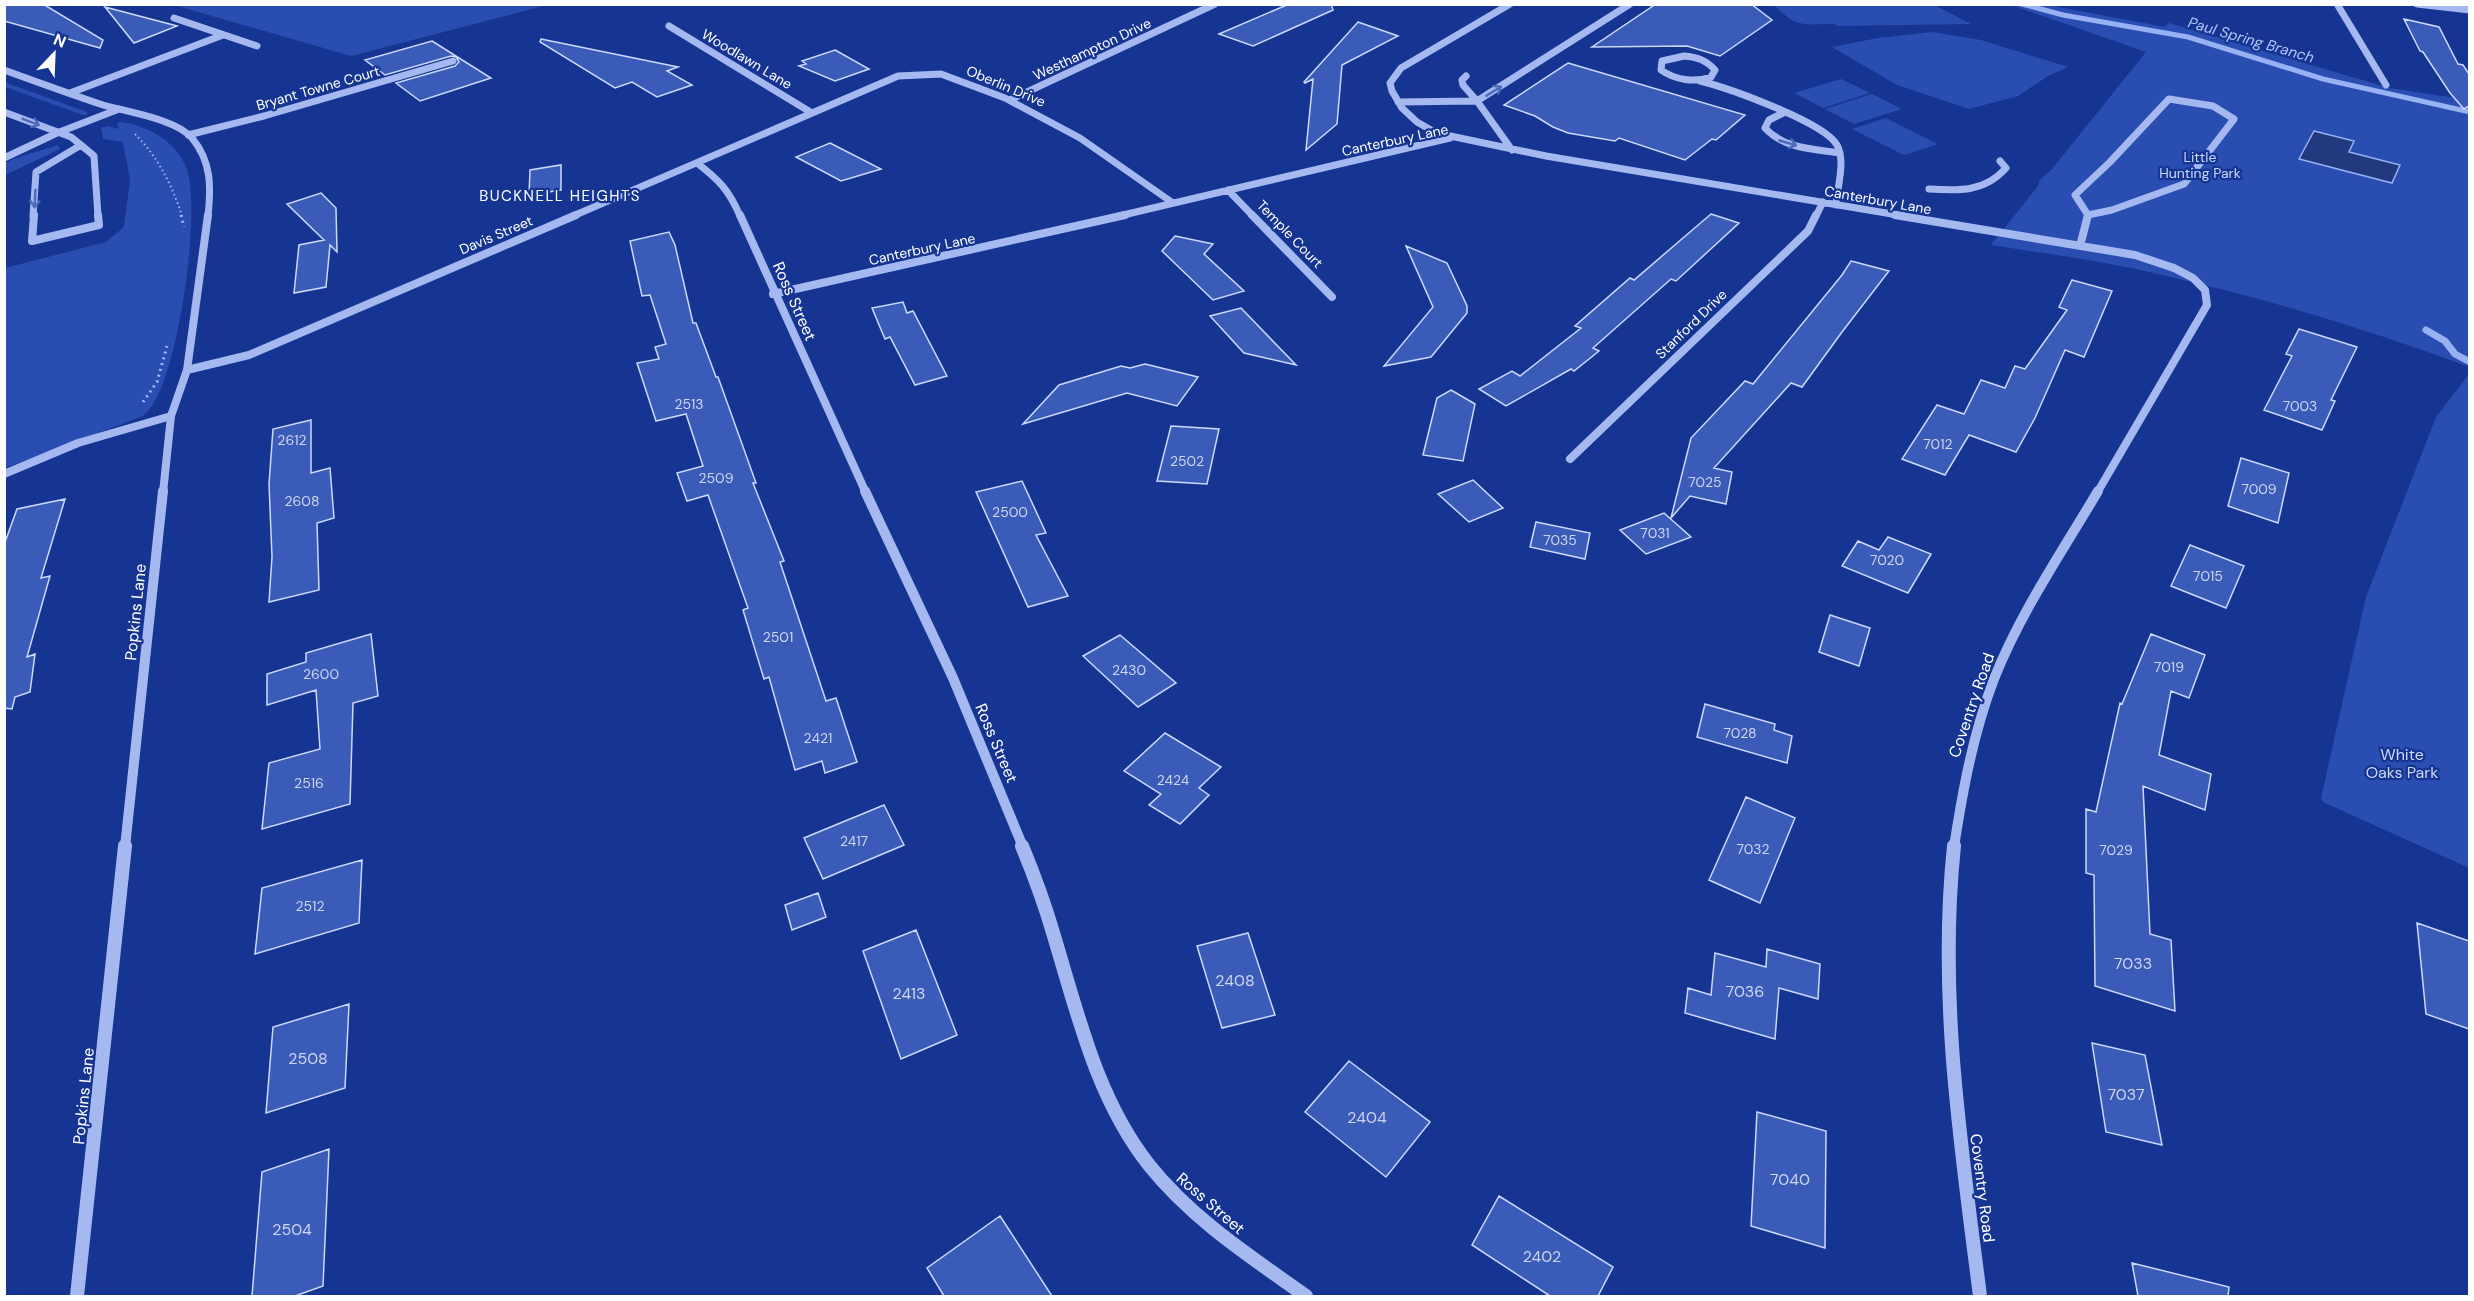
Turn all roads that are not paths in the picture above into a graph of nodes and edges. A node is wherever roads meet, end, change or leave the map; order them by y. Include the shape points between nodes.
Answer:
1 (1215, 4) edge
2 (1510, 4) edge
3 (1630, 4) edge
4 (2337, 4) edge
5 (2417, 4) edge
6 (2469, 10) edge
7 (174, 18) dead end
8 (669, 26) dead end
9 (223, 35) junction
10 (257, 46) dead end
11 (453, 61) dead end
12 (4, 70) edge
13 (1466, 76) dead end
14 (1700, 81) junction
15 (2386, 85) dead end
16 (70, 93) junction
17 (1012, 99) junction
18 (1477, 101) junction
19 (1398, 102) junction
20 (120, 109) junction
21 (4, 112) edge
22 (813, 113) junction
23 (1783, 113) junction
24 (57, 133) junction
25 (188, 135) junction
26 (1450, 138) junction
27 (81, 145) junction
28 (1512, 150) junction
29 (1840, 153) junction
30 (4, 158) edge
31 (2000, 161) dead end
32 (697, 163) junction
33 (1929, 189) dead end
34 (1228, 190) junction
35 (1822, 202) junction
36 (1173, 203) junction
37 (1836, 205) junction
38 (2088, 215) junction
39 (2080, 246) junction
40 (2135, 255) joint
41 (773, 294) junction
42 (1332, 297) dead end
43 (187, 370) junction
44 (171, 416) junction
45 (1570, 459) dead end
46 (4, 474) edge
47 (76, 1296) edge
48 (1306, 1296) edge
49 (1980, 1296) edge

1 - 17 street, Westhampton Drive
2 - 19 street via 1401,68 1390,83
18 -> 3 street
4 - 15 street
5 - 6 street
7 - 9 street
8 - 22 street, Woodlawn Lane
9 - 10 street
9 - 16 street
11 - 25 street, Bryant Towne Court
12 - 16 street, Popkins Lane
13 - 18 street via 1463,85
14 - 14 street via 1711,77 1715,70 1709,62 1694,56 1662,61 1661,70 1667,76
14 - 23 street
16 - 20 street, Popkins Lane
17 - 22 street, Oberlin Drive via 948,75 925,72 898,76
17 - 36 street, Oberlin Drive via 1048,117
18 - 19 street
18 - 28 street
19 - 26 street via 1425,129
20 - 24 street
20 - 25 street, Popkins Lane via 161,121
21 -> 24 street
22 - 32 street, Davis Street
23 - 29 street via 1826,134
23 -> 29 street via 1769,120 1765,128 1770,135 1782,142
24 - 27 street
24 - 30 street
25 - 43 street, Popkins Lane via 206,161 211,185
26 - 28 street, Canterbury Lane
26 - 34 street, Canterbury Lane
27 -> 27 street via 36,172 32,241 99,225 94,156
28 - 35 street, Canterbury Lane
29 - 37 street
31 - 33 street via 2006,168 1986,187 1963,192
32 - 41 street, Ross Street via 722,182 732,197
32 - 43 street, Davis Street via 279,343 249,355
34 - 36 street, Canterbury Lane
34 - 42 street, Temple Court
35 - 37 street, Canterbury Lane
35 - 45 street, Stanford Drive via 1808,231
36 - 41 street, Canterbury Lane
37 - 39 street, Canterbury Lane
38 - 38 street via 2184,184 2234,119 2226,110 2169,99 2075,195
38 - 39 street
39 - 40 street, Canterbury Lane
40 - 49 street, Coventry Road via 2182,273 2201,285 2207,305 2017,628 1994,679 1968,760 1954,848 1947,975 1953,1081
41 - 48 street, Ross Street via 942,655 1031,867 1091,1058 1113,1108 1132,1142 1177,1197 1237,1247
43 - 44 street, Popkins Lane
44 - 46 street via 78,443
44 - 47 street, Popkins Lane

